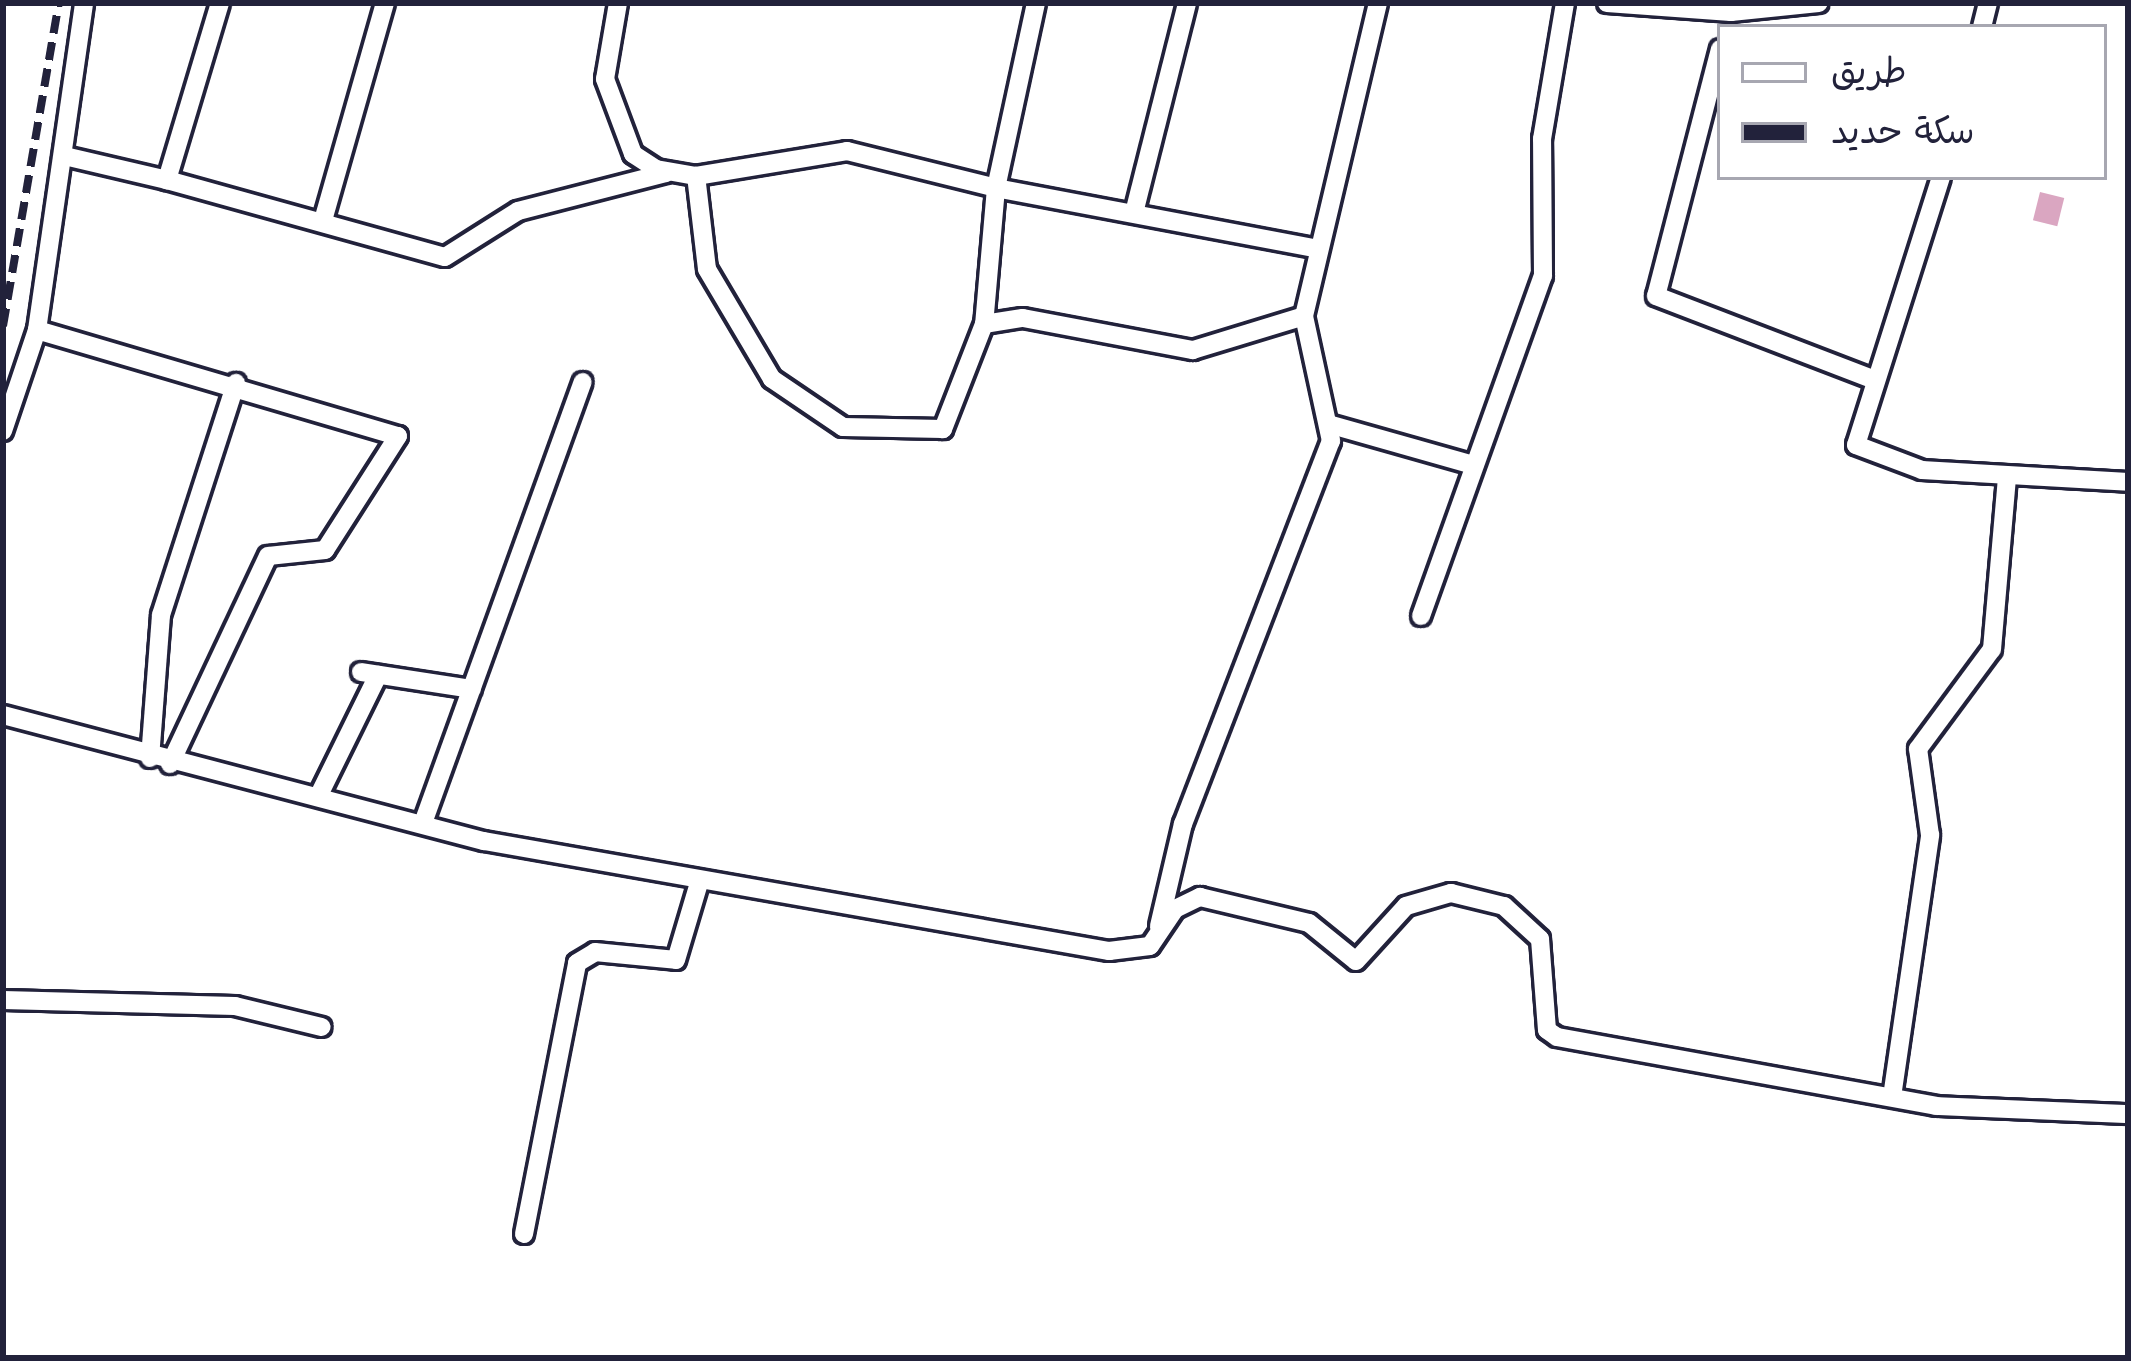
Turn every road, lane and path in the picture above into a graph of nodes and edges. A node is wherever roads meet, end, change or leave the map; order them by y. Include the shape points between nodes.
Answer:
1 (84, 3) edge
2 (220, 3) edge
3 (385, 3) edge
4 (618, 3) edge
5 (1036, 3) edge
6 (1187, 3) edge
7 (1378, 3) edge
8 (1565, 3) edge
9 (1607, 3) edge
10 (1819, 3) edge
11 (1729, 14) edge
12 (1717, 61) edge
13 (69, 158) junction
14 (666, 173) junction
15 (696, 176) junction
16 (167, 179) junction
17 (1940, 180) edge
18 (996, 188) junction
19 (1135, 209) junction
20 (324, 217) junction
21 (1315, 248) junction
22 (1304, 316) junction
23 (984, 324) junction
24 (37, 330) junction
25 (1872, 379) junction
26 (584, 382) dead end
27 (236, 383) junction
28 (1332, 425) junction
29 (3, 431) edge
30 (1473, 465) junction
31 (2007, 476) junction
32 (2128, 482) edge
33 (1421, 616) dead end
34 (472, 689) junction
35 (3, 715) edge
36 (160, 761) junction
37 (320, 795) junction
38 (423, 823) junction
39 (698, 883) junction
40 (1158, 930) junction
41 (3, 1000) edge
42 (322, 1028) dead end
43 (1892, 1097) junction
44 (2128, 1114) edge
45 (524, 1234) dead end

1 - 13 street
2 - 16 street
3 - 20 street
4 - 14 street via 604,52 611,102 634,154
5 - 18 street
6 - 19 street
7 - 21 street
8 - 30 street via 1542,139 1544,276
9 - 11 street
10 - 11 street
12 - 25 street via 1656,296
13 - 16 street
13 - 24 street
14 - 15 street
14 - 20 street via 518,211 445,257
15 - 18 street via 848,151
15 - 23 street via 704,258 720,295 772,379 828,421 913,435 943,429
16 - 20 street
17 - 25 street
18 - 19 street
18 - 23 street
19 - 21 street
21 - 22 street
22 - 23 street via 1192,350 1023,318
22 - 28 street
24 - 27 street
24 - 29 street
25 - 31 street via 1856,424 1862,452
26 - 34 street
27 - 36 street via 161,615
27 - 36 street via 398,436 325,550 268,556
28 - 30 street
28 - 40 street via 1272,613 1183,824
30 - 33 street
31 - 32 street
31 - 43 street via 1991,649 1918,749 1930,835
34 - 37 street via 369,673
34 - 38 street
35 - 36 street
36 - 37 street
37 - 38 street
38 - 39 street
39 - 40 street via 1120,952 1150,946
39 - 45 street via 676,960 595,952 577,963
40 - 43 street via 1190,899 1219,899 1309,923 1356,961 1423,896 1482,898 1525,921 1547,954 1552,1034
41 - 42 street via 235,1006
43 - 44 street via 1986,1112

